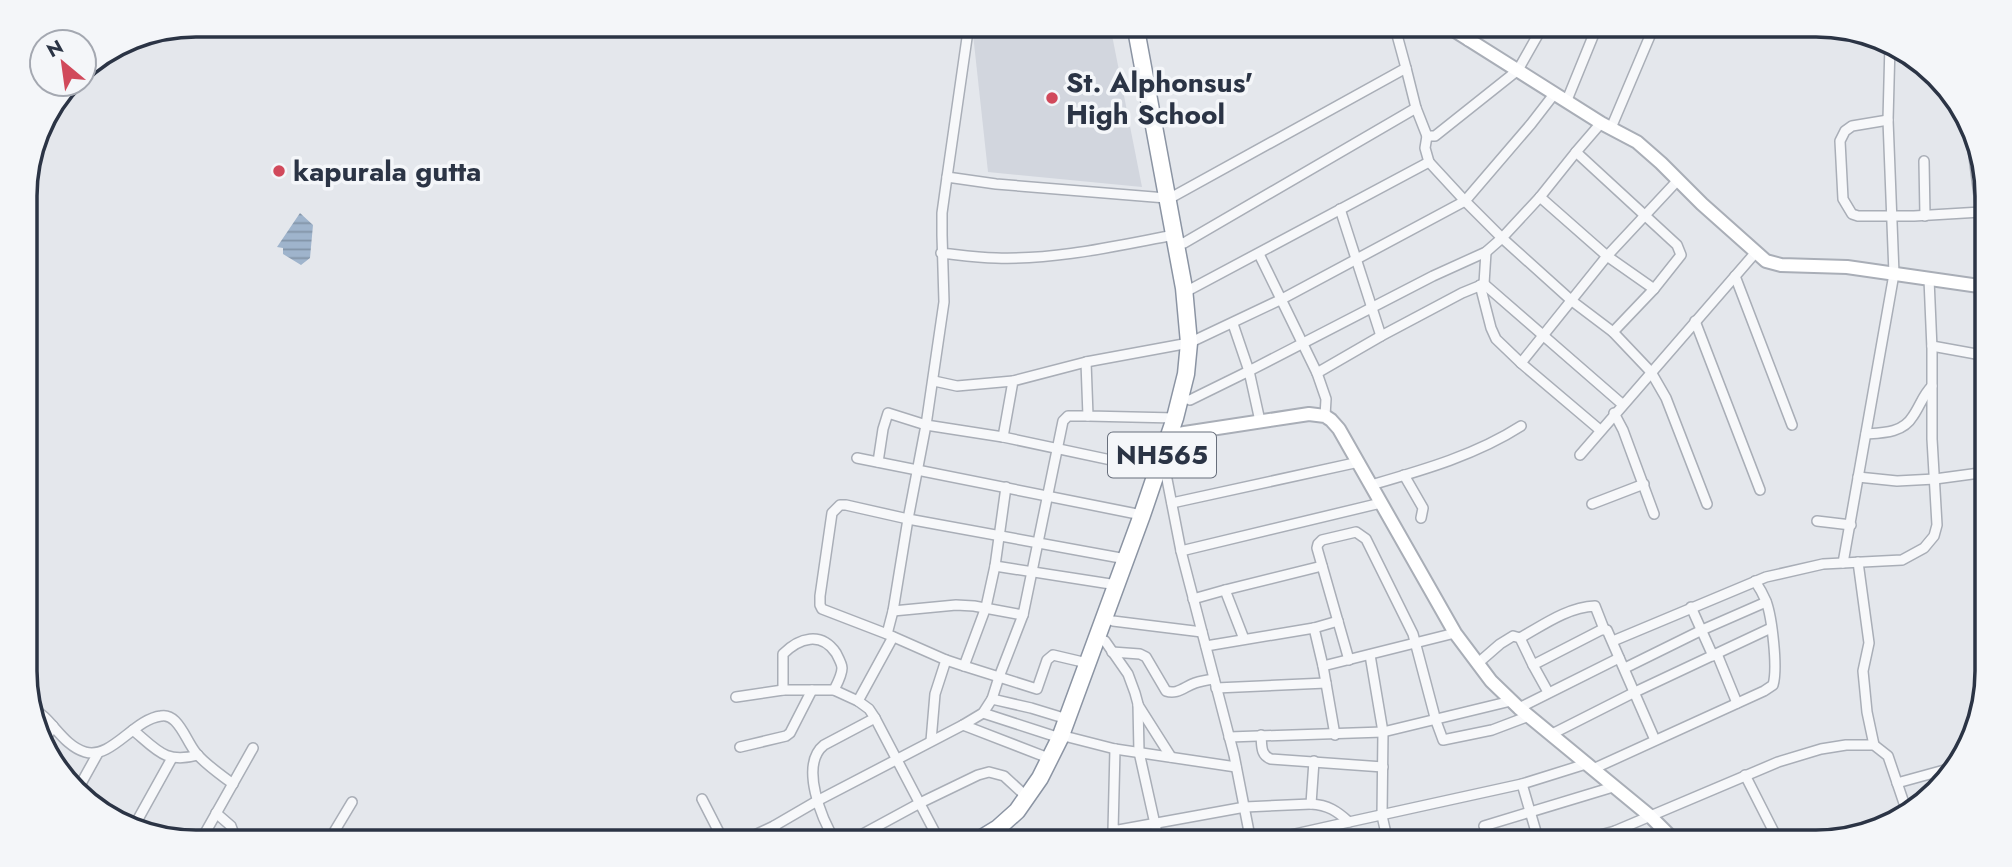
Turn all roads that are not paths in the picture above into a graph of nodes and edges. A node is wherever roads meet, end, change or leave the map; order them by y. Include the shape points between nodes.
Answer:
1 (967, 37) edge
2 (1138, 37) edge
3 (1145, 37) edge
4 (1398, 37) edge
5 (1462, 37) edge
6 (1471, 37) edge
7 (1537, 37) edge
8 (1591, 37) edge
9 (1649, 37) edge
10 (1468, 41) junction
11 (1890, 55) edge
12 (1406, 68) junction
13 (1518, 70) junction
14 (1561, 97) junction
15 (1416, 108) junction
16 (1888, 120) junction
17 (1606, 126) junction
18 (1427, 136) junction
19 (1576, 152) junction
20 (1924, 160) dead end
21 (1429, 162) junction
22 (947, 177) junction
23 (1678, 180) junction
24 (1170, 197) junction
25 (1540, 197) junction
26 (1465, 201) junction
27 (1340, 209) junction
28 (1975, 212) edge
29 (1644, 215) junction
30 (1893, 216) junction
31 (1925, 216) junction
32 (1502, 238) junction
33 (1179, 239) junction
34 (1486, 251) junction
35 (1756, 252) junction
36 (941, 253) junction
37 (1259, 254) junction
38 (1607, 256) junction
39 (1356, 260) junction
40 (1894, 274) junction
41 (1735, 276) junction
42 (1929, 279) junction
43 (1482, 285) junction
44 (1975, 285) edge
45 (1191, 289) junction
46 (1654, 289) junction
47 (1282, 299) junction
48 (1572, 301) junction
49 (1372, 307) junction
50 (1695, 320) junction
51 (1233, 324) junction
52 (1613, 332) junction
53 (1543, 335) junction
54 (1381, 336) junction
55 (1192, 342) junction
56 (1303, 344) junction
57 (1932, 346) junction
58 (1975, 354) edge
59 (1086, 362) junction
60 (1521, 363) junction
61 (1249, 371) junction
62 (1651, 372) junction
63 (1317, 373) junction
64 (1013, 381) junction
65 (934, 382) junction
66 (1932, 386) junction
67 (1190, 400) junction
68 (1622, 404) junction
69 (1614, 413) junction
70 (1088, 416) junction
71 (1325, 416) junction
72 (1260, 421) junction
73 (926, 425) junction
74 (1791, 425) dead end
75 (1177, 426) junction
76 (1521, 426) dead end
77 (1600, 430) junction
78 (1866, 435) junction
79 (1003, 437) junction
80 (1057, 447) junction
81 (1580, 455) dead end
82 (857, 458) dead end
83 (878, 462) junction
84 (1359, 463) junction
85 (1161, 469) junction
86 (917, 470) junction
87 (1975, 474) edge
88 (1404, 475) junction
89 (1858, 477) junction
90 (1935, 479) junction
91 (1644, 484) junction
92 (1371, 485) junction
93 (1006, 487) junction
94 (1760, 490) dead end
95 (1046, 495) junction
96 (1172, 503) junction
97 (1381, 503) junction
98 (1592, 504) dead end
99 (1707, 505) dead end
100 (1654, 514) dead end
101 (1142, 515) junction
102 (1421, 518) dead end
103 (908, 519) junction
104 (1817, 522) dead end
105 (1851, 525) junction
106 (999, 536) junction
107 (1036, 543) junction
108 (1181, 551) junction
109 (1126, 559) junction
110 (1858, 562) junction
111 (1843, 563) junction
112 (995, 566) junction
113 (1322, 566) junction
114 (1032, 572) junction
115 (1755, 581) junction
116 (1117, 585) junction
117 (1225, 590) junction
118 (1193, 599) junction
119 (1766, 602) junction
120 (986, 607) junction
121 (1691, 607) junction
122 (893, 611) junction
123 (1023, 615) junction
124 (1113, 621) junction
125 (1338, 621) junction
126 (1314, 628) junction
127 (1771, 628) junction
128 (1604, 629) junction
129 (1702, 630) junction
130 (1202, 632) junction
131 (1455, 633) junction
132 (890, 635) junction
133 (1520, 638) junction
134 (1244, 639) junction
135 (1613, 642) junction
136 (1417, 643) junction
137 (1108, 646) junction
138 (1206, 646) junction
139 (1370, 655) junction
140 (1715, 655) junction
141 (1619, 657) junction
142 (946, 660) junction
143 (1349, 660) junction
144 (1087, 663) junction
145 (1477, 664) junction
146 (1533, 665) junction
147 (964, 666) junction
148 (1323, 666) junction
149 (1625, 668) junction
150 (999, 677) junction
151 (1326, 682) junction
152 (1215, 683) junction
153 (1037, 689) junction
154 (783, 690) junction
155 (812, 690) junction
156 (834, 690) junction
157 (1548, 692) junction
158 (1635, 692) junction
159 (736, 697) dead end
160 (992, 699) junction
161 (858, 701) junction
162 (1737, 703) junction
163 (1138, 704) junction
164 (1031, 708) junction
165 (1520, 708) junction
166 (42, 713) edge
167 (983, 713) junction
168 (875, 718) junction
169 (1067, 719) junction
170 (1436, 721) junction
171 (963, 725) junction
172 (54, 726) junction
173 (133, 730) junction
174 (50, 733) edge
175 (1384, 733) junction
176 (1552, 734) junction
177 (1261, 735) junction
178 (1335, 735) junction
179 (1064, 737) junction
180 (1229, 737) junction
181 (1656, 740) junction
182 (931, 741) junction
183 (1874, 745) junction
184 (740, 747) dead end
185 (253, 748) dead end
186 (1115, 749) junction
187 (1139, 752) junction
188 (98, 753) junction
189 (198, 755) junction
190 (1171, 757) junction
191 (172, 758) junction
192 (898, 759) junction
193 (1051, 759) junction
194 (1314, 761) junction
195 (1589, 766) junction
196 (1237, 767) junction
197 (1383, 767) junction
198 (1939, 771) edge
199 (1745, 775) junction
200 (82, 782) edge
201 (1897, 783) junction
202 (233, 784) junction
203 (1522, 784) junction
204 (1613, 787) junction
205 (1027, 798) junction
206 (702, 799) dead end
207 (817, 801) junction
208 (352, 802) dead end
209 (920, 803) junction
210 (1311, 804) junction
211 (1904, 804) edge
212 (1245, 807) junction
213 (1531, 812) junction
214 (216, 813) junction
215 (1382, 816) junction
216 (1650, 816) junction
217 (138, 819) edge
218 (1349, 822) junction
219 (1156, 824) junction
220 (774, 826) junction
221 (1484, 826) dead end
222 (207, 830) edge
223 (232, 830) edge
224 (335, 830) edge
225 (718, 830) edge
226 (766, 830) edge
227 (776, 830) edge
228 (830, 830) edge
229 (870, 830) edge
230 (934, 830) edge
231 (993, 830) edge
232 (1012, 830) edge
233 (1113, 830) edge
234 (1119, 830) edge
235 (1157, 830) edge
236 (1249, 830) edge
237 (1313, 830) edge
238 (1385, 830) edge
239 (1536, 830) edge
240 (1617, 830) edge
241 (1664, 830) edge
242 (1773, 830) edge

1 - 22 street
2 - 24 highway, NH565
3 - 24 highway, NH565
4 - 12 street
5 - 10 street
6 - 10 street
7 - 13 street
8 - 14 street
9 - 17 street
10 - 13 street
11 - 16 street
12 - 15 street
12 - 24 street
13 - 14 street
13 - 18 street via 1436,136
14 - 17 street
14 - 26 street via 1531,124
15 - 18 street
15 - 33 street
16 - 30 street
16 - 30 street via 1845,131 1840,141 1843,199 1852,214
17 - 19 street
17 - 23 street via 1637,142
18 - 21 street
19 - 25 street
19 - 29 street
20 - 31 street
21 - 26 street
21 - 27 street
22 - 24 street
22 - 36 street
23 - 29 street
23 - 35 street
24 - 33 highway, NH565
25 - 32 street
25 - 38 street
26 - 32 street
26 - 39 street
27 - 37 street
27 - 39 street
28 - 31 street
29 - 38 street
29 - 46 street via 1677,245 1681,255
30 - 31 street
30 - 40 street
32 - 34 street
32 - 48 street
33 - 36 street via 1022,258
33 - 45 highway, NH565
33 - 55 highway, NH565
34 - 43 street
34 - 49 street
35 - 40 street via 1781,265
35 - 41 street
36 - 65 street via 945,284
37 - 45 street
37 - 47 street
38 - 46 street
38 - 48 street
39 - 47 street
39 - 49 street
40 - 42 street
40 - 78 street
41 - 50 street
41 - 74 street
42 - 44 street
42 - 57 street
43 - 53 street
43 - 54 street
43 - 60 street via 1490,328
45 - 55 highway, NH565 via 1196,317
46 - 52 street
47 - 51 street
47 - 56 street
48 - 52 street
48 - 53 street
49 - 54 street
49 - 56 street
50 - 62 street
50 - 94 street
51 - 55 street
51 - 61 street
52 - 62 street
53 - 60 street
53 - 68 street
54 - 63 street
55 - 59 street
55 - 67 highway, NH565 via 1195,369
55 - 75 highway, NH565
56 - 61 street
56 - 63 street
57 - 58 street
57 - 66 street
59 - 64 street
59 - 70 street
60 - 77 street
61 - 67 street
61 - 72 street
62 - 68 street
62 - 99 street via 1666,398
63 - 71 street via 1326,399
64 - 65 street via 957,386
64 - 79 street
65 - 73 street
66 - 78 street via 1903,427
66 - 90 street
67 - 75 highway, NH565
68 - 69 street
69 - 77 street
69 - 91 street
70 - 75 street
70 - 80 street via 1065,418
71 - 72 street
71 - 84 street via 1339,429
72 - 75 street
73 - 79 street
73 - 83 street via 888,413
73 - 86 street
75 - 85 highway, NH565
76 - 88 street via 1451,460
77 - 81 street
78 - 89 street
79 - 80 street
80 - 85 street
80 - 95 street
82 - 83 street
83 - 86 street
84 - 92 street
84 - 96 street
85 - 96 street
85 - 101 highway, NH565
85 - 124 highway, NH565
86 - 93 street
86 - 103 street
87 - 90 street
88 - 92 street
88 - 102 street via 1423,508
89 - 90 street
89 - 105 street
90 - 110 street via 1937,525 1924,548 1902,560
91 - 98 street
91 - 100 street
92 - 97 street
93 - 95 street
93 - 106 street
95 - 101 street
95 - 107 street
96 - 108 street
97 - 108 street
97 - 131 street
101 - 109 highway, NH565
103 - 106 street
103 - 122 street
103 - 132 street via 846,505 832,513 820,605 832,614
104 - 105 street
105 - 111 street
106 - 107 street
106 - 112 street
107 - 109 street
107 - 114 street
108 - 118 street
109 - 116 highway, NH565
110 - 111 street
110 - 183 street via 1869,643 1863,671
111 - 115 street via 1804,567
112 - 114 street
112 - 120 street
113 - 117 street
113 - 125 street
113 - 136 street via 1319,541 1356,532 1363,535
114 - 116 street
114 - 123 street
115 - 119 street
115 - 121 street
116 - 144 highway, NH565
117 - 118 street
117 - 134 street
118 - 130 street
119 - 127 street
119 - 129 street
120 - 122 street
120 - 123 street
120 - 147 street
121 - 129 street
121 - 135 street
122 - 132 street
123 - 150 street
124 - 130 street
124 - 137 highway, NH565
125 - 126 street
125 - 143 street
126 - 134 street
126 - 148 street
127 - 140 street
127 - 162 street via 1773,685
128 - 133 street via 1595,606 1589,606 1567,612
128 - 135 street
128 - 146 street
129 - 140 street
129 - 149 street
130 - 138 street
131 - 136 street
131 - 145 street
132 - 142 street
132 - 161 street
133 - 145 street via 1508,638
133 - 146 street
134 - 138 street
135 - 141 street
136 - 139 street
136 - 170 street
137 - 152 street via 1146,657 1170,693 1194,683
137 - 163 street via 1128,674
137 - 179 highway, NH565
138 - 152 street
139 - 143 street
139 - 175 street
140 - 158 street
140 - 162 street
141 - 149 street
141 - 157 street
142 - 147 street
142 - 182 street via 935,694
143 - 148 street
144 - 153 street via 1053,655
144 - 169 highway, NH565
145 - 165 street
146 - 157 street
147 - 150 street
148 - 151 street
149 - 158 street
150 - 153 street
150 - 160 street
151 - 152 street
151 - 178 street
152 - 180 street
153 - 164 street
154 - 155 street
154 - 156 street via 783,654 813,638 830,646 839,660 842,668
154 - 159 street
155 - 156 street
155 - 184 street via 790,733
156 - 161 street
157 - 165 street
158 - 176 street
158 - 181 street
160 - 164 street
160 - 167 street
161 - 168 street
162 - 181 street
163 - 187 street
163 - 190 street
164 - 169 street
165 - 170 street
165 - 170 street via 1492,730 1446,740
165 - 176 street
166 - 172 street
167 - 171 street
167 - 179 street
168 - 192 street
168 - 207 street via 817,751 813,760
169 - 179 highway, NH565
170 - 175 street
171 - 182 street
171 - 193 street
172 - 174 street
172 - 188 street via 78,749
173 - 188 street
173 - 189 street via 147,719 170,717
173 - 191 street
175 - 178 street
175 - 197 street
176 - 195 street
177 - 178 street
177 - 180 street
177 - 194 street via 1266,757
179 - 186 street
179 - 193 highway, NH565
179 - 232 highway, NH565 via 1034,803
180 - 196 street
181 - 195 street
182 - 192 street
183 - 199 street via 1821,749
183 - 201 street via 1888,756
185 - 202 street
186 - 187 street
186 - 233 street
187 - 190 street
187 - 219 street
188 - 200 street
189 - 191 street
189 - 202 street
190 - 196 street
191 - 217 street
192 - 207 street
192 - 209 street
193 - 205 highway, NH565
194 - 197 street
194 - 210 street
195 - 203 street
195 - 204 street
196 - 212 street
197 - 215 street
198 - 201 street
199 - 216 street
199 - 242 street
201 - 211 street
202 - 214 street
203 - 213 street
203 - 215 street
204 - 213 street
204 - 216 street
205 - 209 street via 1004,776 989,772
205 - 231 highway, NH565
206 - 225 street
207 - 220 street
207 - 228 street
208 - 224 street
209 - 229 street
209 - 230 street
210 - 212 street
210 - 218 street via 1330,807
212 - 219 street
212 - 236 street
213 - 221 street
213 - 239 street
214 - 222 street
214 - 223 street
215 - 218 street
215 - 238 street
216 - 240 street
216 - 241 street
218 - 237 street
219 - 234 street
219 - 235 street
220 - 226 street
220 - 227 street

